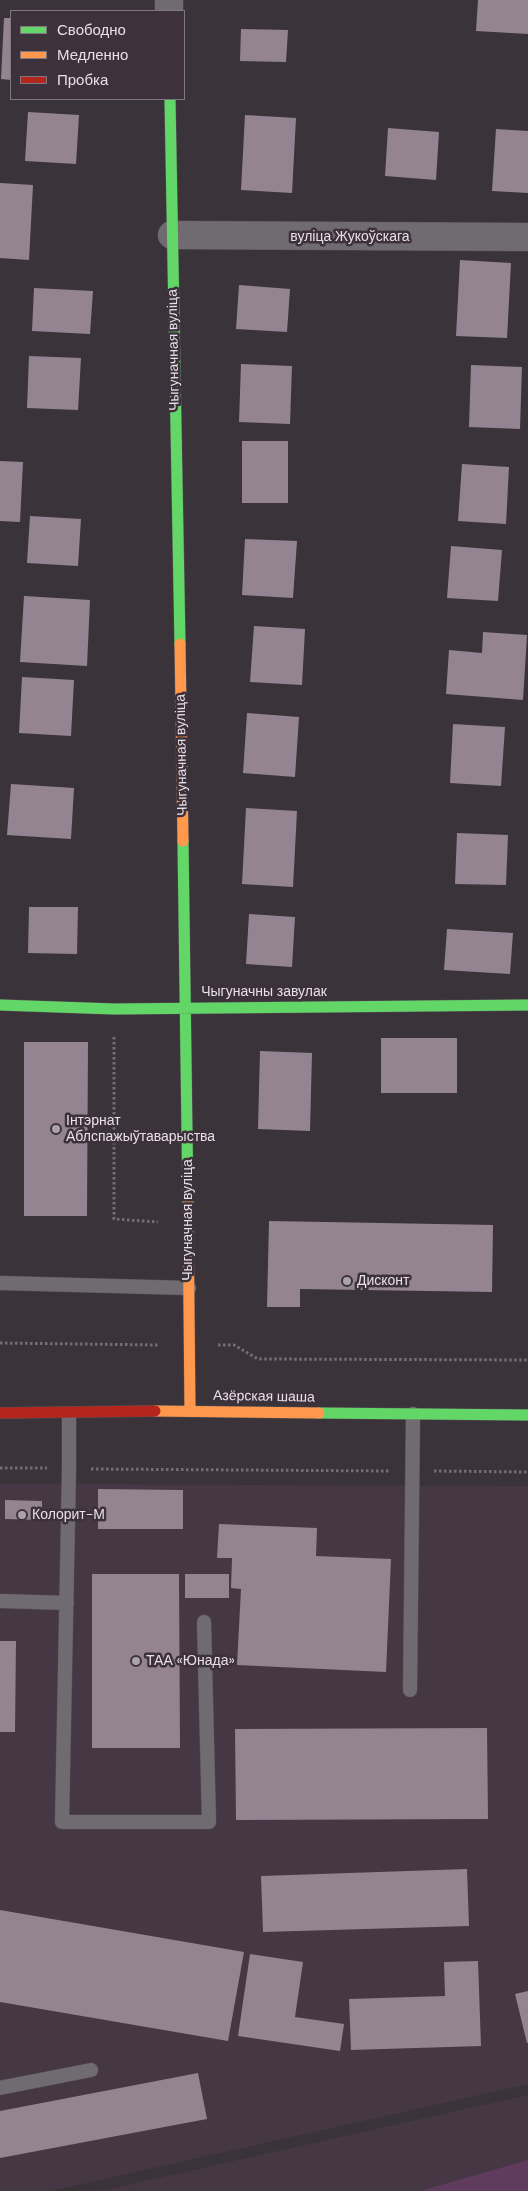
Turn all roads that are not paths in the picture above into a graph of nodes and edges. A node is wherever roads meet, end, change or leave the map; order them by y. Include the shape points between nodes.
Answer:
1 (170, 100) edge
2 (172, 236) junction
3 (528, 237) edge
4 (528, 1005) edge
5 (0, 1006) edge
6 (186, 1007) junction
7 (0, 1283) edge
8 (189, 1288) junction
9 (190, 1411) junction
10 (0, 1413) edge
11 (69, 1414) junction
12 (413, 1414) junction
13 (528, 1415) edge
14 (0, 1601) edge
15 (67, 1603) junction
16 (204, 1622) dead end
17 (410, 1690) dead end
18 (91, 2070) dead end
19 (0, 2088) edge

1 - 2 street, Чыгуначная вуліца
2 - 3 street, вуліца Жукоўскага
2 - 6 street, Чыгуначная вуліца
4 - 6 street, Чыгуначны завулак
5 - 6 street, Чыгуначны завулак
6 - 8 street, Чыгуначная вуліца
7 - 8 lane
8 - 9 street, Чыгуначная вуліца
9 - 11 street, Азёрская шаша
9 - 12 street, Азёрская шаша
10 - 11 street, Азёрская шаша
11 - 15 lane
12 - 13 street, Азёрская шаша
12 - 17 lane
14 - 15 lane
15 - 16 lane via 62,1822 210,1822
18 - 19 lane

